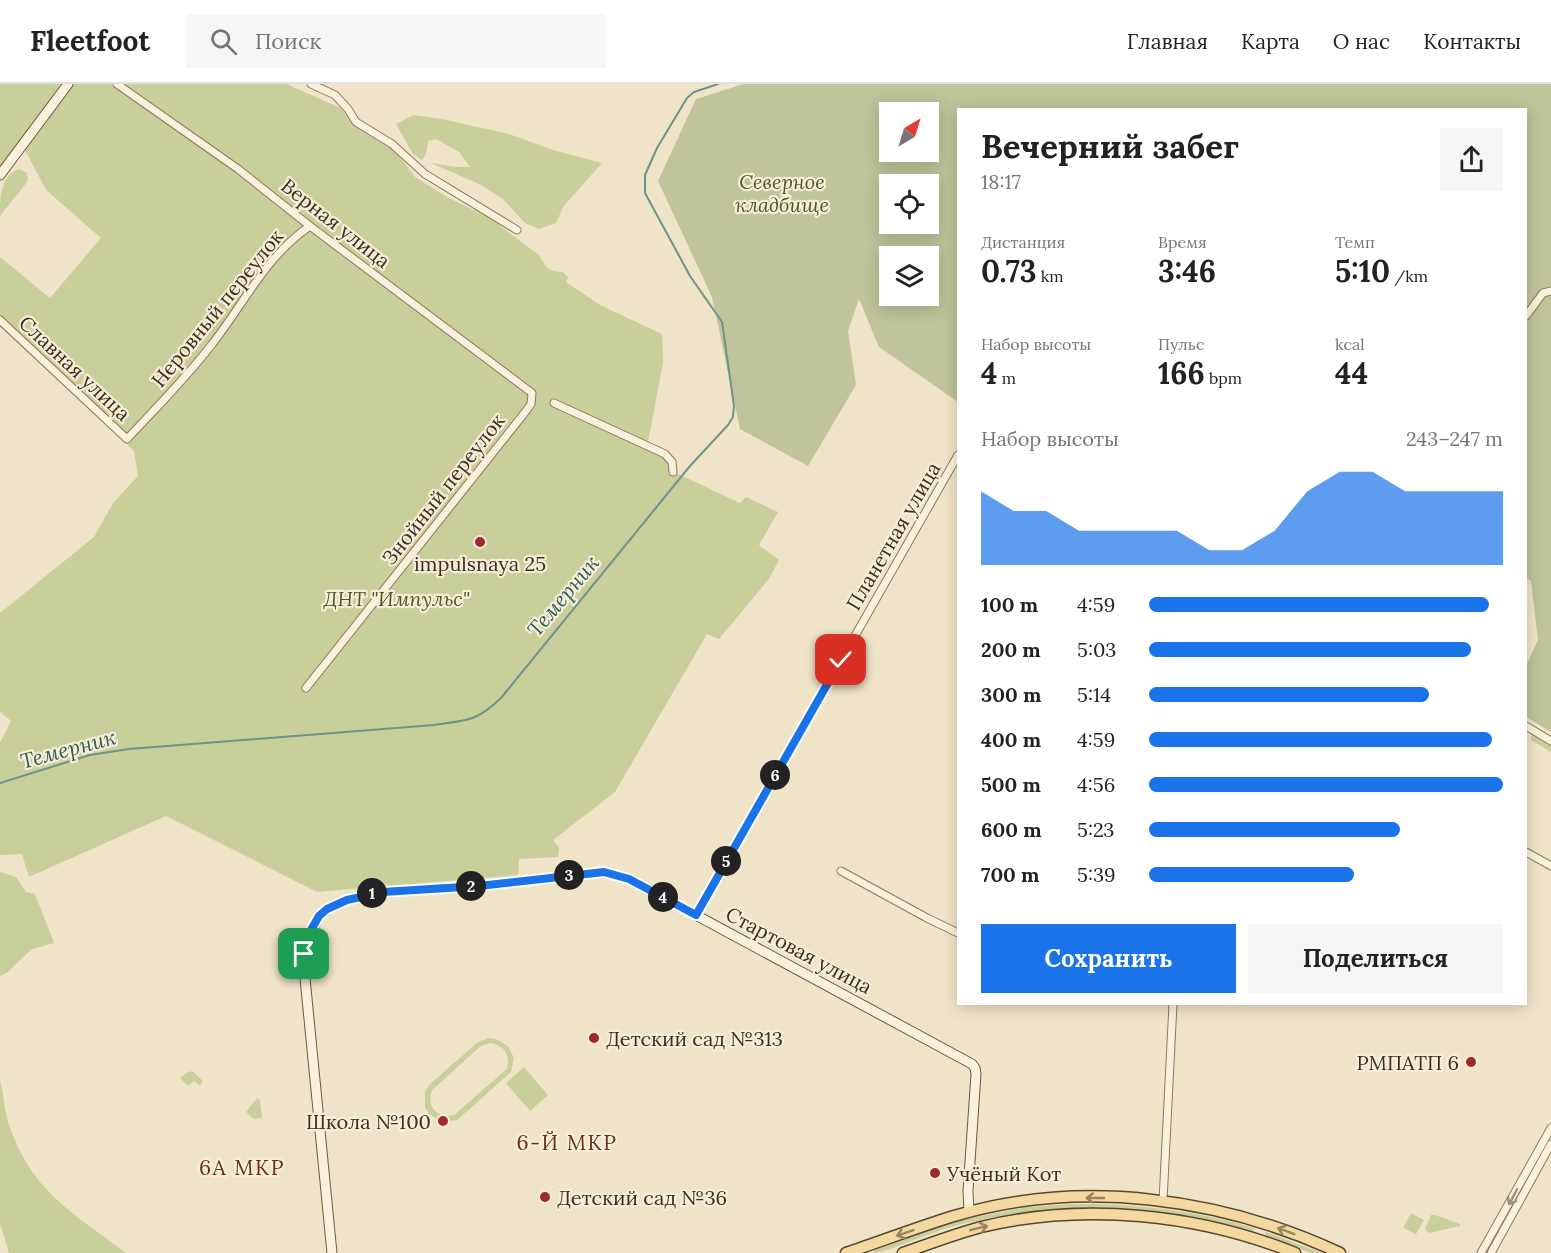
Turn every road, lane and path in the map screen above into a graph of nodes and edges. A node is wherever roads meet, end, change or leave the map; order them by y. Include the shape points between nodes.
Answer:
1 (68, 84) edge
2 (117, 84) edge
3 (311, 84) edge
4 (0, 175) edge
5 (310, 226) junction
6 (518, 230) dead end
7 (1551, 291) edge
8 (1527, 315) edge
9 (0, 320) edge
10 (532, 393) joint
11 (554, 403) dead end
12 (127, 439) joint
13 (957, 457) edge
14 (673, 472) dead end
15 (306, 688) dead end
16 (1527, 727) edge
17 (1551, 741) edge
18 (1527, 853) edge
19 (1551, 866) edge
20 (841, 871) dead end
21 (696, 915) junction
22 (957, 933) edge
23 (1173, 1005) edge
24 (1551, 1128) edge
25 (1551, 1144) edge
26 (1163, 1201) junction
27 (969, 1212) junction
28 (1262, 1222) junction
29 (1256, 1239) junction
30 (868, 1249) edge
31 (332, 1253) edge
32 (846, 1253) edge
33 (903, 1253) edge
34 (1295, 1253) edge
35 (1340, 1253) edge
36 (1481, 1253) edge
37 (1491, 1253) edge

1 - 4 street
2 - 5 street, Верная улица via 238,169
3 - 6 street via 335,95 356,122 392,144 425,174
5 - 10 street, Верная улица
5 - 12 street, Неровный переулок via 265,270 213,343
7 - 8 street via 1543,293
9 - 12 street, Славная улица
10 - 15 street, Знойный переулок via 526,411
11 - 14 street via 665,454 672,462
13 - 21 street, Планетная улица
16 - 17 street
18 - 19 street
20 - 22 street
21 - 27 street, Стартовая улица via 972,1064 976,1074
21 - 31 street, Стартовая улица via 629,879 604,872 373,893 335,905 319,916 306,942 304,968
23 - 26 street
24 -> 36 street
25 - 37 street
26 -> 27 main road via 1050,1199
26 - 28 main road
27 -> 30 main road
28 - 29 main road
35 -> 28 main road
33 -> 29 main road via 982,1227 1076,1215 1168,1220
29 - 34 main road
30 - 32 main road

